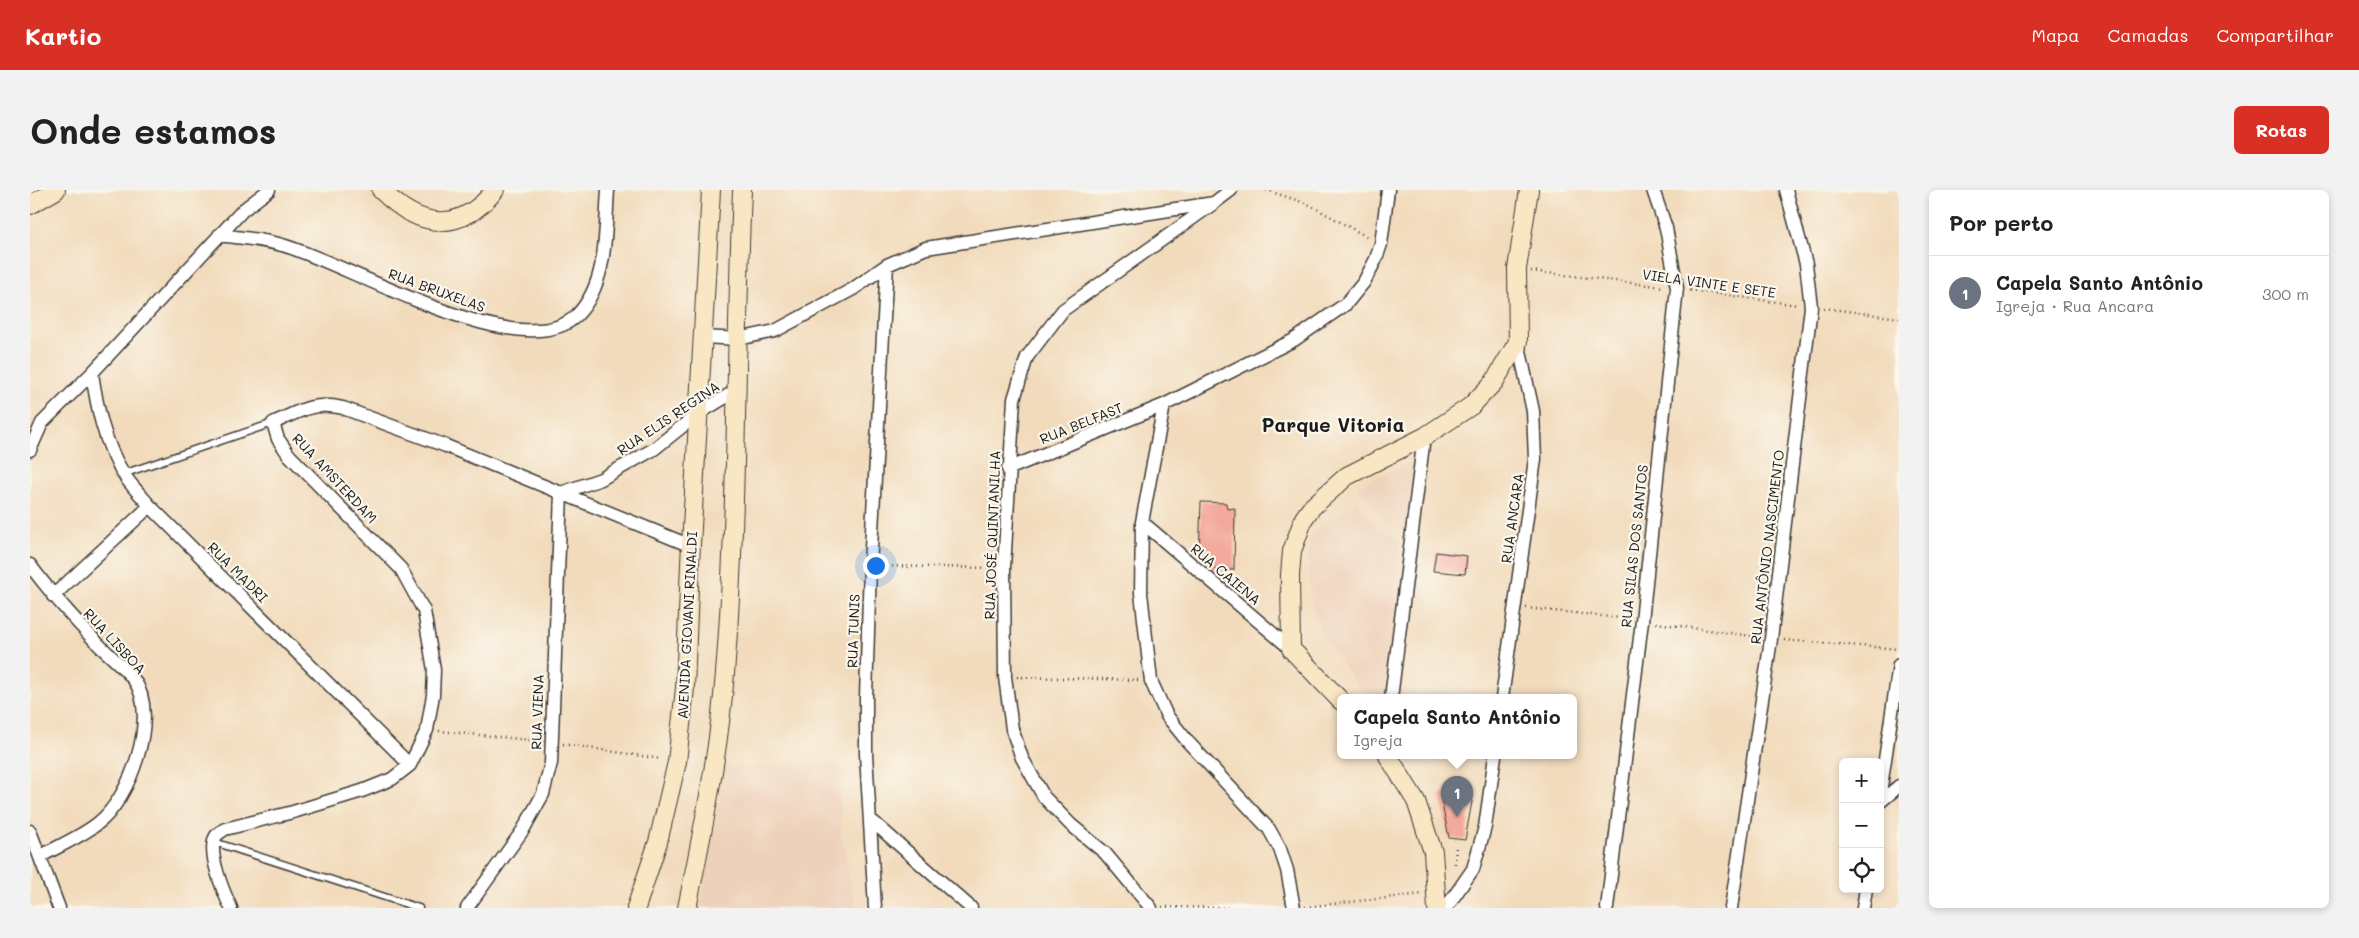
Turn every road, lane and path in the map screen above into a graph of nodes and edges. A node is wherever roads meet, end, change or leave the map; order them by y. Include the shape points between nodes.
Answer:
1 (56, 190) edge
2 (269, 190) edge
3 (381, 190) edge
4 (495, 190) edge
5 (608, 190) edge
6 (711, 190) edge
7 (742, 190) edge
8 (1230, 190) edge
9 (1266, 190) edge
10 (1388, 190) edge
11 (1529, 190) edge
12 (1653, 190) edge
13 (1786, 190) edge
14 (1214, 203) junction
15 (30, 204) edge
16 (219, 235) junction
17 (1382, 244) junction
18 (887, 265) junction
19 (1517, 269) junction
20 (1677, 288) junction
21 (1811, 307) junction
22 (1899, 318) edge
23 (704, 337) junction
24 (738, 339) junction
25 (1518, 342) junction
26 (92, 373) junction
27 (737, 390) junction
28 (1164, 405) junction
29 (699, 413) junction
30 (273, 423) junction
31 (1424, 437) junction
32 (30, 450) edge
33 (1008, 469) junction
34 (123, 474) junction
35 (561, 493) junction
36 (150, 506) junction
37 (1142, 522) junction
38 (691, 546) junction
39 (30, 565) edge
40 (870, 566) junction
41 (1004, 568) junction
42 (53, 596) junction
43 (1515, 606) junction
44 (1642, 621) junction
45 (1291, 649) junction
46 (1899, 665) edge
47 (1005, 677) junction
48 (1151, 681) junction
49 (1392, 694) edge
50 (1503, 694) edge
51 (1337, 697) edge
52 (1390, 759) edge
53 (1495, 759) edge
54 (410, 765) junction
55 (1884, 766) edge
56 (1899, 786) edge
57 (1884, 799) edge
58 (872, 820) junction
59 (30, 831) edge
60 (214, 842) junction
61 (1456, 846) dead end
62 (41, 856) junction
63 (1455, 864) dead end
64 (1866, 893) edge
65 (1437, 900) edge
66 (60, 908) edge
67 (231, 908) edge
68 (419, 908) edge
69 (467, 908) edge
70 (636, 908) edge
71 (687, 908) edge
72 (875, 908) edge
73 (971, 908) edge
74 (1151, 908) edge
75 (1231, 908) edge
76 (1294, 908) edge
77 (1299, 908) edge
78 (1446, 908) edge
79 (1607, 908) edge
80 (1731, 908) edge
81 (1864, 908) edge

1 - 15 street
2 - 16 street via 243,210
3 - 4 street via 414,215 438,222 458,220 486,202
5 - 16 street, RUA BRUXELAS via 603,256 593,294 576,317 554,328 521,332 464,319 284,245
6 - 23 street, AVENIDA GIOVANI RINALDI
7 - 24 street
8 - 14 street, RUA JOSÉ QUINTANILHA
9 - 17 path via 1308,204
10 - 17 street, RUA BELFAST
11 - 19 street
12 - 20 street, RUA SILAS DOS SANTOS via 1666,228
13 - 21 street, RUA ANTÔNIO NASCIMENTO via 1806,264
14 - 18 street via 926,248
14 - 33 street, RUA JOSÉ QUINTANILHA via 1063,310 1027,357 1014,399
16 - 26 street
17 - 28 street, RUA BELFAST via 1364,282 1346,304 1294,340
18 - 24 street via 853,289 774,330
18 - 40 street, RUA TUNIS
19 - 20 path, VIELA VINTE E SETE
19 - 25 street
20 - 21 path, VIELA VINTE E SETE
20 - 44 street, RUA SILAS DOS SANTOS
21 - 22 path, VIELA VINTE E SETE
21 - 80 street, RUA ANTÔNIO NASCIMENTO via 1771,639
23 - 24 street
23 - 29 street, AVENIDA GIOVANI RINALDI
24 - 27 street
25 - 31 street via 1494,382 1471,406
25 - 43 street, RUA ANCARA via 1533,411 1535,459
26 - 32 street via 42,423
26 - 34 street, RUA MADRI via 101,426
27 - 29 street, RUA ELIS REGINA
27 - 71 street via 725,674 719,734
28 - 33 street, RUA BELFAST
28 - 37 street
29 - 35 street, RUA ELIS REGINA via 654,449 601,479
29 - 38 street, AVENIDA GIOVANI RINALDI
30 - 34 lane
30 - 35 street, RUA AMSTERDAM via 311,406 326,404 343,408
30 - 54 street, RUA AMSTERDAM via 278,439 289,455 402,569 424,612 434,670 433,695 427,730
31 - 45 street via 1347,476 1304,518 1292,551
31 - 49 street
33 - 41 street, RUA JOSÉ QUINTANILHA
34 - 36 street, RUA MADRI
35 - 38 street, RUA AMSTERDAM
35 - 69 street, RUA VIENA via 550,763 543,794 523,830
36 - 42 street
36 - 54 street, RUA MADRI
37 - 45 street, RUA CAIENA
37 - 48 street via 1141,593
38 - 70 street, AVENIDA GIOVANI RINALDI via 685,688 676,762 658,842
39 - 42 street, RUA LISBOA
40 - 41 path
40 - 58 street, RUA TUNIS via 866,754
41 - 47 street, RUA JOSÉ QUINTANILHA
42 - 62 street, RUA LISBOA via 134,681 143,699 142,732 135,768 118,804 98,824
43 - 44 path
43 - 50 street, RUA ANCARA
44 - 79 street, RUA SILAS DOS SANTOS
45 - 51 street
46 - 55 street
47 - 48 path
47 - 74 street, RUA JOSÉ QUINTANILHA via 1012,729 1022,758 1044,797 1105,853
48 - 76 street via 1167,716 1268,828 1284,863
52 - 65 street via 1416,801 1433,852
53 - 78 street via 1485,827 1473,868
54 - 60 street, RUA AMSTERDAM via 392,779 362,791 225,828 216,835
56 - 57 street
58 - 72 street, RUA TUNIS
58 - 73 street
59 - 62 street
60 - 67 street via 218,877
60 - 68 lane
61 - 63 path
62 - 66 street
64 - 81 street
65 - 77 path
74 - 75 path

